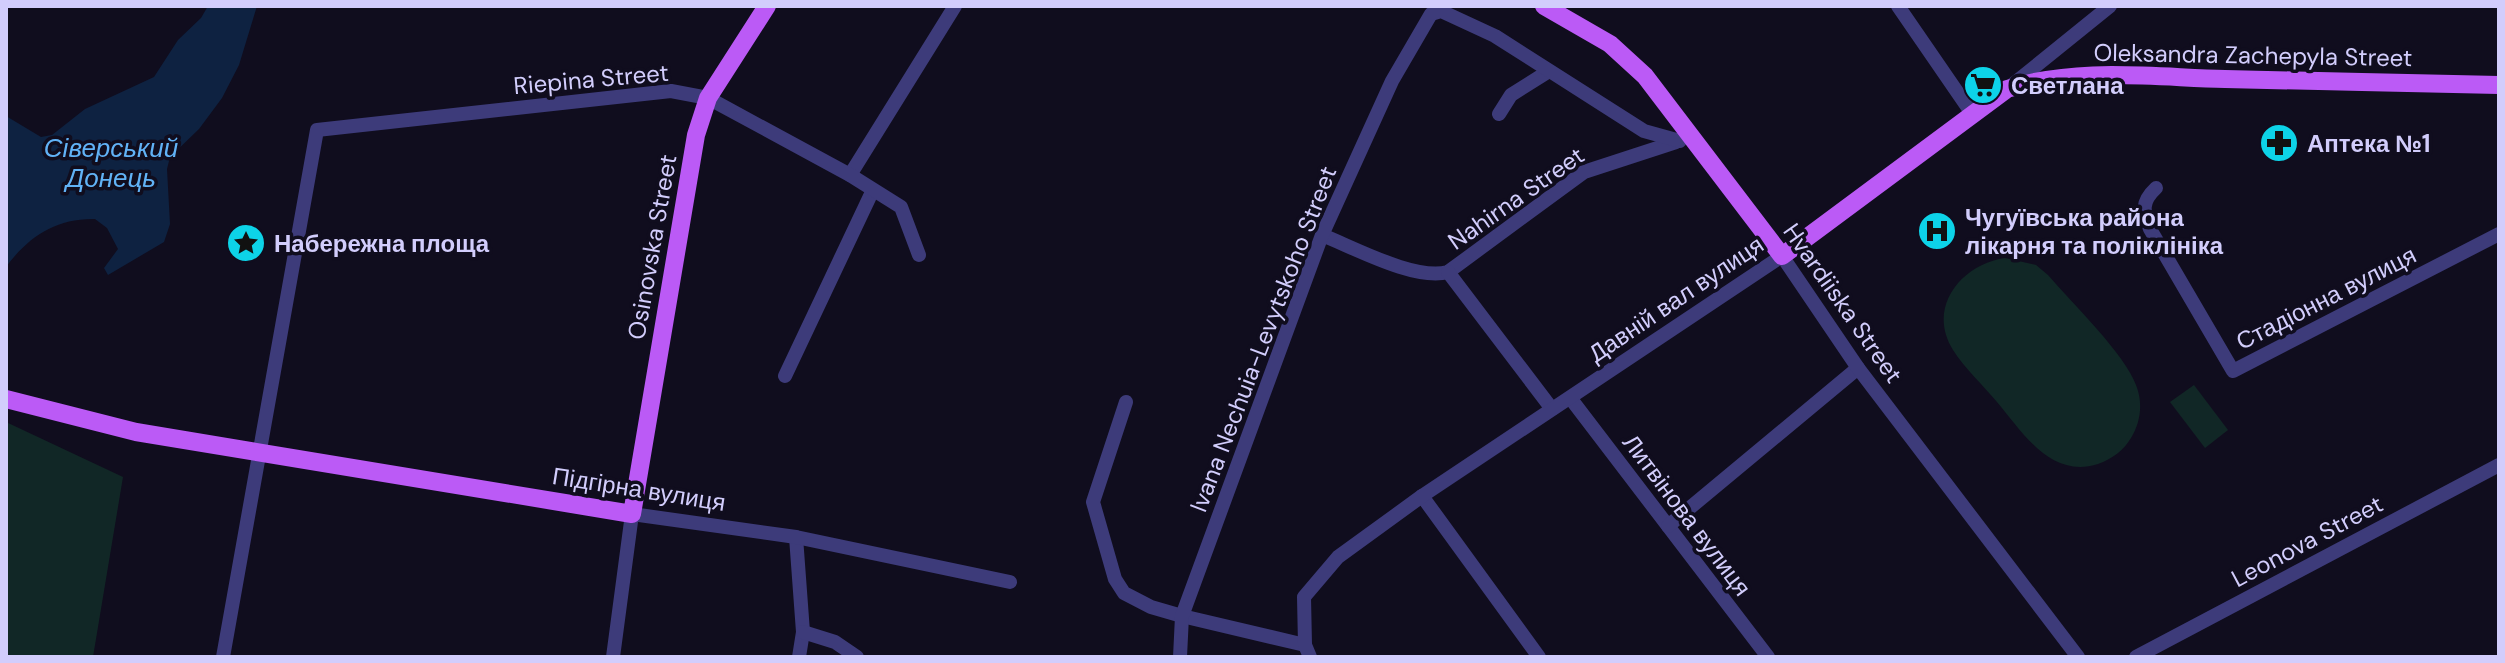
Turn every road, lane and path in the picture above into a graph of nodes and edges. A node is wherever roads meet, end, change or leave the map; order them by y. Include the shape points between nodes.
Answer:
1 (767, 6) edge
2 (955, 6) edge
3 (1544, 6) edge
4 (1898, 6) edge
5 (2110, 6) edge
6 (1549, 71) junction
7 (2499, 85) edge
8 (2007, 89) junction
9 (708, 98) junction
10 (1499, 114) dead end
11 (1973, 115) junction
12 (1686, 139) junction
13 (850, 175) junction
14 (2156, 188) dead end
15 (872, 192) junction
16 (2499, 234) edge
17 (1322, 235) junction
18 (919, 255) dead end
19 (1782, 256) junction
20 (1448, 272) junction
21 (1858, 368) junction
22 (785, 376) dead end
23 (6, 399) edge
24 (1571, 399) junction
25 (1126, 402) dead end
26 (1552, 409) junction
27 (259, 450) junction
28 (2497, 471) edge
29 (1422, 496) junction
30 (632, 514) junction
31 (1668, 526) junction
32 (796, 537) junction
33 (1010, 582) dead end
34 (1182, 616) junction
35 (803, 632) junction
36 (1311, 653) edge
37 (223, 657) edge
38 (613, 657) edge
39 (799, 657) edge
40 (857, 657) edge
41 (1180, 657) edge
42 (1539, 657) edge
43 (1768, 657) edge
44 (2078, 657) edge
45 (2136, 657) edge

1 - 9 main road, Osinovska Street
2 - 13 street
3 - 12 main road, Hvardiiska Street via 1628,59
4 - 11 street
5 - 8 street, Давній вал вулиця
6 - 10 street via 1511,95
6 - 12 street via 1644,131
6 - 17 street, Ivana Nechuia-Levytskoho Street via 1495,36 1441,11 1431,14 1411,43
7 - 8 main road, Oleksandra Zachepyla Street via 2072,75
8 - 11 main road, Давній вал вулиця
9 - 13 street, Riepina Street
9 - 27 street, Riepina Street via 671,91 317,130
9 - 30 main road, Osinovska Street via 682,210
11 - 19 main road, Давній вал вулиця
12 - 19 main road, Hvardiiska Street
12 - 20 street, Nahirna Street via 1584,172
13 - 15 street, Riepina Street
14 - 16 street, Стадіонна вулиця via 2143,206 2150,229 2233,371
15 - 18 street, Riepina Street via 905,210
15 - 22 street
17 - 20 street, Nahirna Street via 1417,272
17 - 34 street, Ivana Nechuia-Levytskoho Street
19 - 21 street, Hvardiiska Street
19 - 24 street, Давній вал вулиця
20 - 26 street
21 - 31 street
21 - 44 street, Hvardiiska Street
23 - 27 main road, Підгірна вулиця via 136,432
24 - 26 street, Давній вал вулиця
24 - 31 street, Литвінова вулиця
25 - 34 street via 1093,502 1115,579 1124,593
26 - 29 street, Давній вал вулиця
27 - 30 main road, Підгірна вулиця
27 - 37 street
28 - 45 street, Leonova Street
29 - 36 street, Давній вал вулиця via 1338,557 1304,597
29 - 42 street
30 - 32 street, Підгірна вулиця
30 - 38 street
31 - 43 street, Литвінова вулиця
32 - 33 street, Підгірна вулиця
32 - 35 street
34 - 36 street
34 - 41 street, Ivana Nechuia-Levytskoho Street
35 - 39 street
35 - 40 street via 835,642

